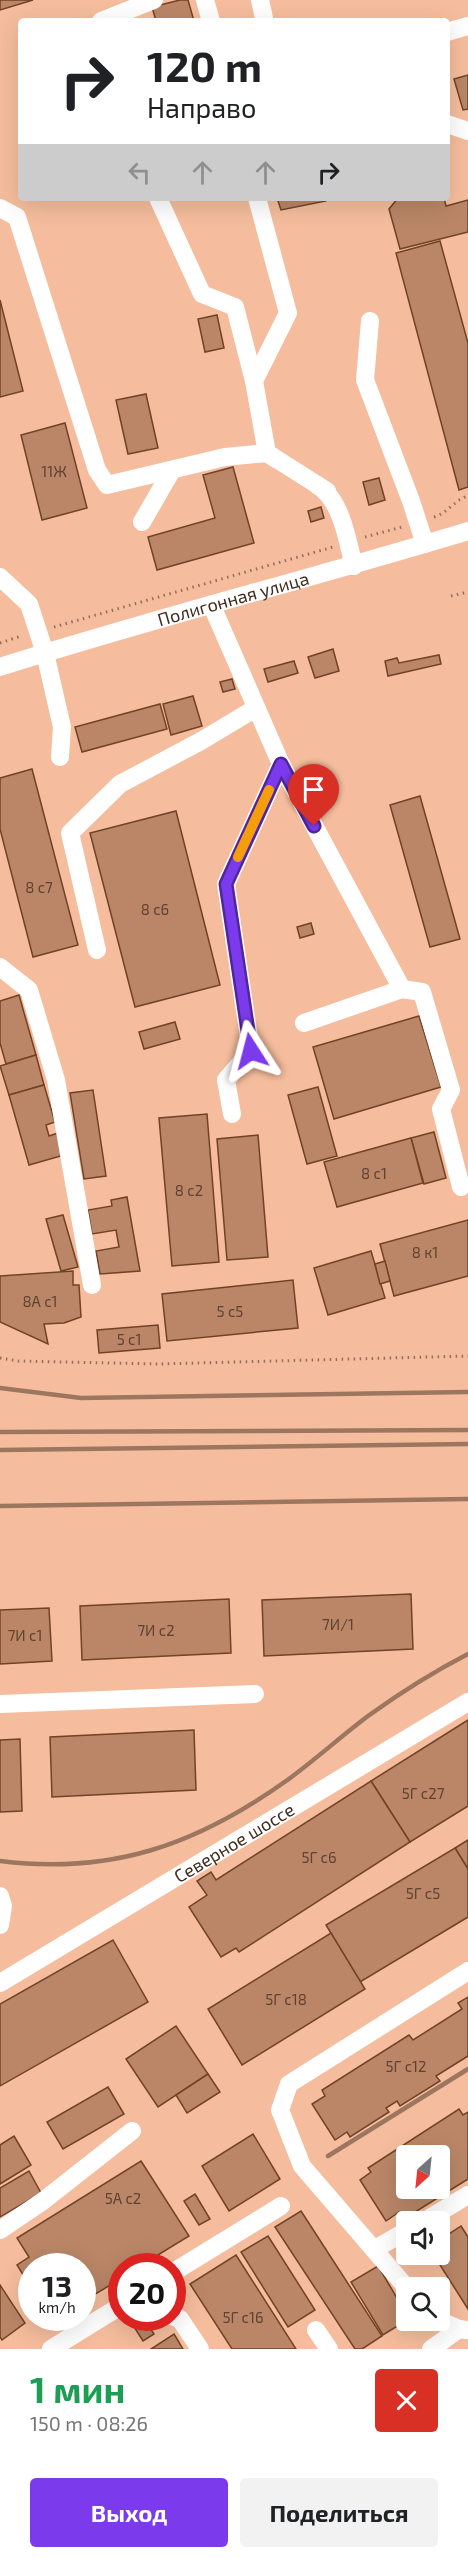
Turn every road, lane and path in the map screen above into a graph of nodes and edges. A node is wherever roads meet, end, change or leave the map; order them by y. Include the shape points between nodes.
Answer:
1 (154, 0) edge
2 (205, 0) edge
3 (260, 0) edge
4 (109, 18) edge
5 (210, 18) edge
6 (264, 18) dead end
7 (468, 26) edge
8 (450, 31) edge
9 (450, 125) edge
10 (468, 131) edge
11 (159, 201) edge
12 (258, 201) edge
13 (0, 208) edge
14 (370, 321) dead end
15 (254, 381) junction
16 (267, 453) junction
17 (172, 470) junction
18 (468, 496) edge
19 (142, 522) dead end
20 (418, 522) junction
21 (468, 531) edge
22 (348, 542) junction
23 (425, 544) junction
24 (354, 566) junction
25 (0, 577) edge
26 (468, 592) edge
27 (451, 596) dead end
28 (212, 606) junction
29 (38, 632) junction
30 (0, 643) edge
31 (45, 653) junction
32 (0, 667) edge
33 (256, 708) junction
34 (60, 757) dead end
35 (281, 764) junction
36 (97, 950) dead end
37 (0, 967) edge
38 (402, 989) junction
39 (304, 1023) dead end
40 (232, 1114) dead end
41 (461, 1187) dead end
42 (92, 1285) dead end
43 (468, 1356) edge
44 (0, 1358) edge
45 (255, 1694) dead end
46 (468, 1702) edge
47 (0, 1704) edge
48 (0, 1896) edge
49 (0, 1925) edge
50 (468, 1971) edge
51 (0, 1983) edge
52 (132, 2131) dead end
53 (468, 2195) edge
54 (281, 2206) dead end
55 (441, 2211) edge
56 (0, 2230) edge
57 (396, 2237) edge
58 (375, 2249) junction
59 (186, 2264) edge
60 (398, 2277) edge
61 (108, 2314) edge
62 (186, 2328) edge
63 (316, 2330) dead end
64 (463, 2330) edge
65 (51, 2349) edge
66 (200, 2349) edge
67 (329, 2349) edge
68 (431, 2349) edge

1 - 4 lane
2 - 5 lane
3 - 6 lane
7 - 8 lane
9 - 10 lane
11 - 15 lane via 202,294 235,308
12 - 15 lane via 288,313
13 - 17 lane via 17,217 97,470 107,485
14 - 20 lane via 365,380
15 - 16 lane
16 - 17 lane via 225,457
16 - 22 lane via 327,491
17 - 19 lane
18 - 20 path via 459,498 442,515
20 - 22 path
20 - 23 lane
21 - 23 lane, Полигонная улица
22 - 24 lane
22 - 29 path
23 - 24 lane, Полигонная улица
24 - 28 lane, Полигонная улица
25 - 29 lane via 29,604
26 - 27 path
28 - 31 lane, Полигонная улица via 140,623
28 - 33 lane
29 - 30 path
29 - 31 lane
31 - 32 lane, Полигонная улица
31 - 34 lane via 63,727
33 - 35 lane
33 - 36 lane via 120,784 70,833
35 - 38 lane
35 - 40 lane via 226,884 251,1051 226,1080
37 - 42 lane via 29,990 56,1080
38 - 39 lane
38 - 41 lane via 422,992 451,1090 441,1109
43 - 44 path via 159,1364
45 - 47 lane
46 - 51 lane, Северное шоссе
48 - 49 lane
50 - 58 lane via 289,2084 280,2110 302,2166
52 - 56 lane
53 - 55 lane
54 - 59 lane
57 - 58 lane
58 - 60 lane
61 - 65 lane
62 - 66 lane
63 - 67 lane
64 - 68 lane

